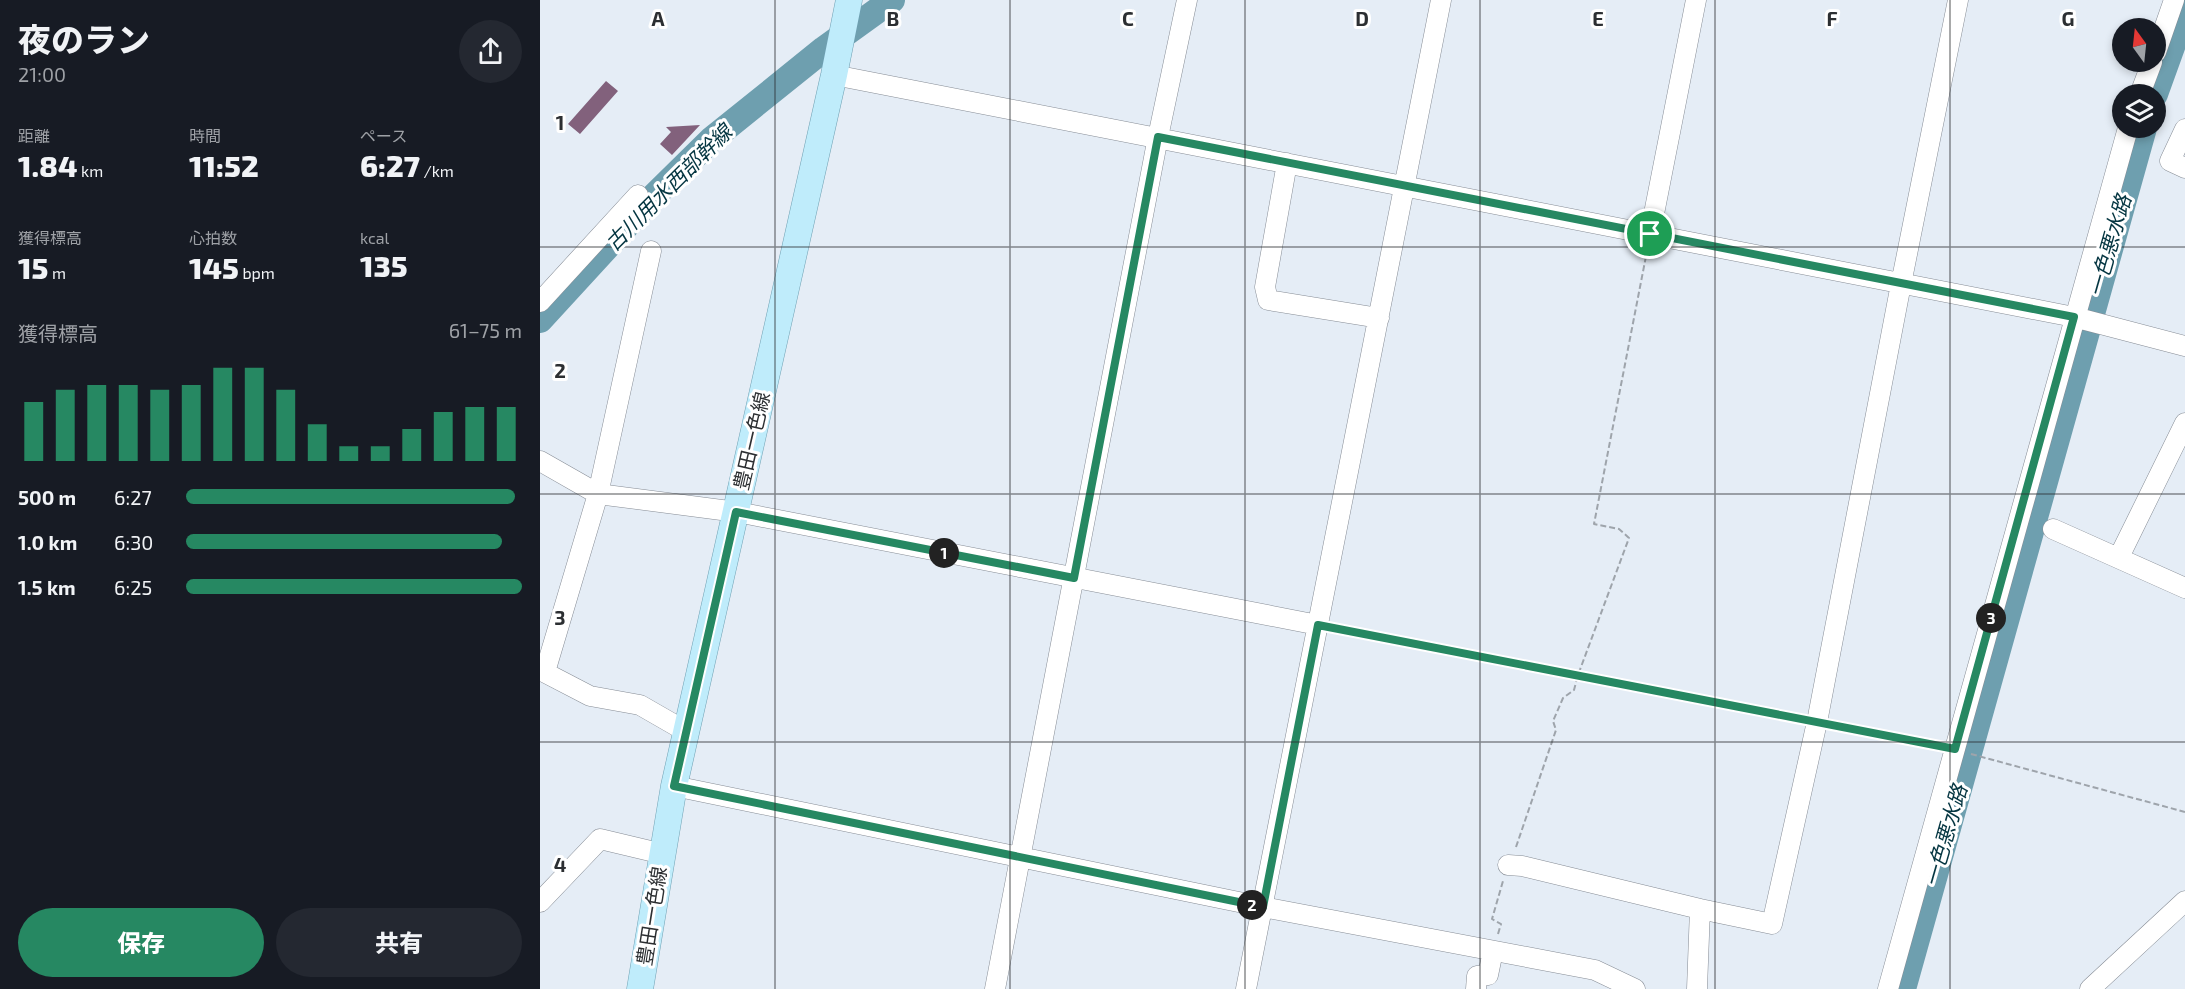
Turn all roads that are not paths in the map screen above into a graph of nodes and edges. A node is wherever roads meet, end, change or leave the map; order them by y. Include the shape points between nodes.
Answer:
1 (849, 0) edge
2 (1187, 0) edge
3 (1441, 0) edge
4 (1695, 0) edge
5 (1958, 0) edge
6 (2175, 0) edge
7 (2185, 7) edge
8 (2166, 25) edge
9 (834, 75) junction
10 (2185, 129) edge
11 (1158, 137) junction
12 (2125, 138) edge
13 (1287, 163) junction
14 (2185, 168) edge
15 (1405, 186) junction
16 (638, 195) dead end
17 (1650, 234) junction
18 (651, 251) dead end
19 (1901, 284) junction
20 (540, 302) edge
21 (2074, 317) junction
22 (1379, 318) junction
23 (2185, 346) edge
24 (2185, 423) edge
25 (540, 461) edge
26 (598, 494) junction
27 (736, 512) junction
28 (2053, 529) dead end
29 (2119, 557) junction
30 (1074, 578) junction
31 (2185, 588) edge
32 (1318, 625) junction
33 (543, 671) edge
34 (687, 732) junction
35 (674, 786) junction
36 (663, 854) junction
37 (1019, 858) junction
38 (1508, 865) road end
39 (2185, 901) edge
40 (540, 902) edge
41 (1263, 907) junction
42 (1700, 909) junction
43 (1493, 951) junction
44 (640, 989) edge
45 (995, 989) edge
46 (1246, 989) edge
47 (1476, 989) edge
48 (1635, 989) edge
49 (1697, 989) edge
50 (1888, 989) edge
51 (2090, 989) edge

1 - 9 main road, 豊田一色線
2 - 11 street
3 - 15 street
4 - 17 street
5 - 19 street
6 - 7 street
6 - 8 street
9 - 11 street
9 - 27 main road, 豊田一色線
10 - 14 street via 2170,161
11 - 13 street
11 - 30 street
12 - 21 street
13 - 15 street
13 - 22 street via 1265,287 1268,300
15 - 17 street
15 - 22 street
16 - 20 street
17 - 19 street
18 - 26 street
19 - 21 street
19 - 42 street via 1817,722 1772,924
21 - 23 street
21 - 50 street
22 - 32 street
24 - 29 street
25 - 26 street
26 - 27 street
26 - 33 street
27 - 30 street
27 - 34 main road, 豊田一色線
28 - 29 street
29 - 31 street
30 - 32 street
30 - 37 street
32 - 41 street
33 - 34 street via 590,696 640,705
34 - 35 main road, 豊田一色線
35 - 36 main road, 豊田一色線
35 - 37 street
36 - 40 street via 600,839
36 - 44 main road, 豊田一色線
37 - 41 street
37 - 45 street
38 - 42 street
39 - 51 street
41 - 43 street
41 - 46 street
42 - 49 street
43 - 47 street via 1488,975 1477,976
43 - 48 street via 1595,970

